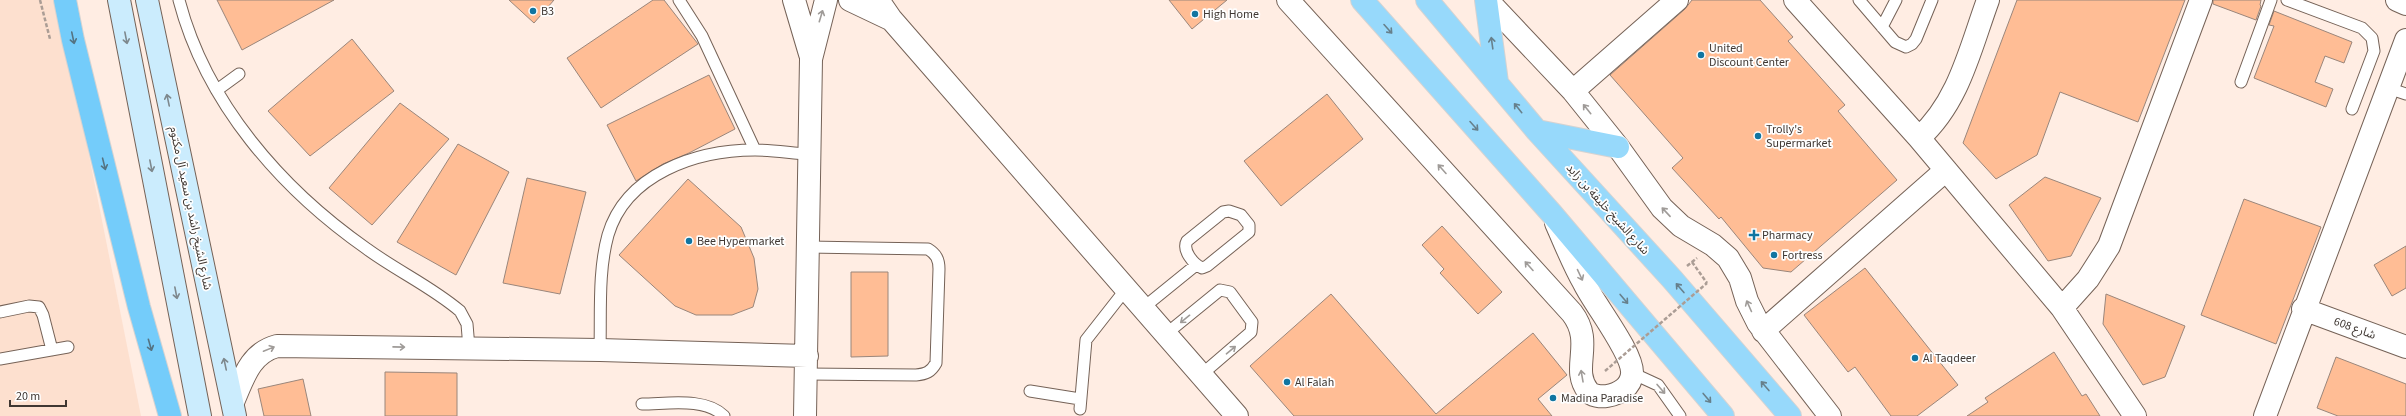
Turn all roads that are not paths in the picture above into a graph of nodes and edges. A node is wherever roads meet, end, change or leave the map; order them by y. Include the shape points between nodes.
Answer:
1 (65, 0) edge
2 (119, 0) edge
3 (147, 0) edge
4 (179, 0) edge
5 (679, 0) edge
6 (794, 0) edge
7 (826, 0) edge
8 (850, 0) edge
9 (878, 0) edge
10 (1288, 0) edge
11 (1362, 0) edge
12 (1427, 0) edge
13 (1486, 0) edge
14 (1677, 0) edge
15 (1795, 0) edge
16 (1859, 0) edge
17 (1896, 0) edge
18 (1932, 0) edge
19 (1988, 0) edge
20 (2201, 0) edge
21 (2271, 0) edge
22 (2287, 0) edge
23 (2396, 0) edge
24 (2406, 4) edge
25 (892, 19) junction
26 (1882, 27) junction
27 (2406, 40) edge
28 (811, 59) junction
29 (239, 74) dead end
30 (1497, 82) junction
31 (2241, 82) dead end
32 (217, 90) junction
33 (1573, 91) junction
34 (2397, 91) edge
35 (2352, 109) dead end
36 (1537, 131) junction
37 (1919, 138) junction
38 (1618, 148) junction
39 (755, 150) junction
40 (809, 154) junction
41 (1946, 170) junction
42 (1552, 214) junction
43 (808, 247) junction
44 (1196, 265) junction
45 (1126, 289) junction
46 (1143, 308) junction
47 (2062, 308) junction
48 (2303, 309) junction
49 (0, 312) edge
50 (1763, 331) junction
51 (1166, 334) junction
52 (68, 347) dead end
53 (2406, 347) edge
54 (468, 348) junction
55 (52, 350) junction
56 (600, 350) junction
57 (0, 359) edge
58 (806, 365) junction
59 (1632, 373) junction
60 (1201, 375) junction
61 (1030, 391) dead end
62 (642, 404) dead end
63 (234, 409) edge
64 (170, 416) edge
65 (200, 416) edge
66 (724, 416) edge
67 (805, 416) edge
68 (1237, 416) edge
69 (1680, 416) edge
70 (1723, 416) edge
71 (1790, 416) edge
72 (1830, 416) edge
73 (2135, 416) edge
74 (2265, 416) edge

1 -> 64 highway via 139,308
2 -> 65 main road
63 -> 3 main road, شارع الشيخ راشد بن سعيد آل مكتوم
4 - 32 lane via 191,38
5 - 39 lane via 702,36
6 - 28 street
28 -> 7 street
8 - 25 street
9 - 25 street
59 -> 10 street via 1630,383 1614,395 1602,397 1588,391 1581,373 1583,333 1572,313
11 -> 42 main road
12 - 30 main road, شارع الشيخ خليفة بن زايد
30 -> 13 main road
13 - 33 street
14 - 33 street
15 - 37 street
16 - 26 lane
17 - 26 lane
18 - 26 lane via 1912,44 1900,46
19 - 37 street via 1954,94 1939,117
20 - 47 street via 2109,246 2088,280
21 - 31 lane
22 - 35 lane via 2362,28 2372,38 2374,51
23 - 24 street
25 - 45 street
27 - 34 street
28 - 40 street
29 - 32 lane
36 -> 30 main road, شارع الشيخ خليفة بن زايد
32 - 54 lane via 250,139 300,196 367,250 460,312 467,324
38 -> 33 street
34 - 48 street
36 - 38 main road
71 -> 36 main road, شارع الشيخ خليفة بن زايد via 1672,279
37 - 41 street
50 -> 38 street via 1728,258 1713,245 1682,226 1662,208
39 - 40 lane
39 - 56 lane via 712,154 670,168 650,178 633,191 612,224 605,250
40 - 43 street
41 - 47 street
41 - 50 street
42 -> 59 street via 1583,282 1625,350
42 -> 70 main road
43 - 58 street
43 - 58 lane via 928,249 939,260 939,269 936,363 932,370 916,375
44 - 44 lane via 1205,268 1247,234 1249,225 1241,215 1236,212 1223,212 1187,241 1185,248
44 - 46 lane
45 - 46 street
45 - 61 lane via 1086,340 1080,404
46 - 51 street
47 - 73 street
48 - 53 street, شارع 608
48 - 74 street
49 - 55 lane via 29,306 39,307
50 - 72 street
51 - 60 street
60 -> 51 lane via 1251,332 1252,322 1230,292 1220,290
52 - 55 lane
54 - 56 street
63 -> 54 street via 254,360 268,348
55 - 57 lane
56 - 58 street
58 - 67 street
59 -> 69 lane via 1658,385
60 - 68 street
62 - 66 lane via 700,405 713,407

